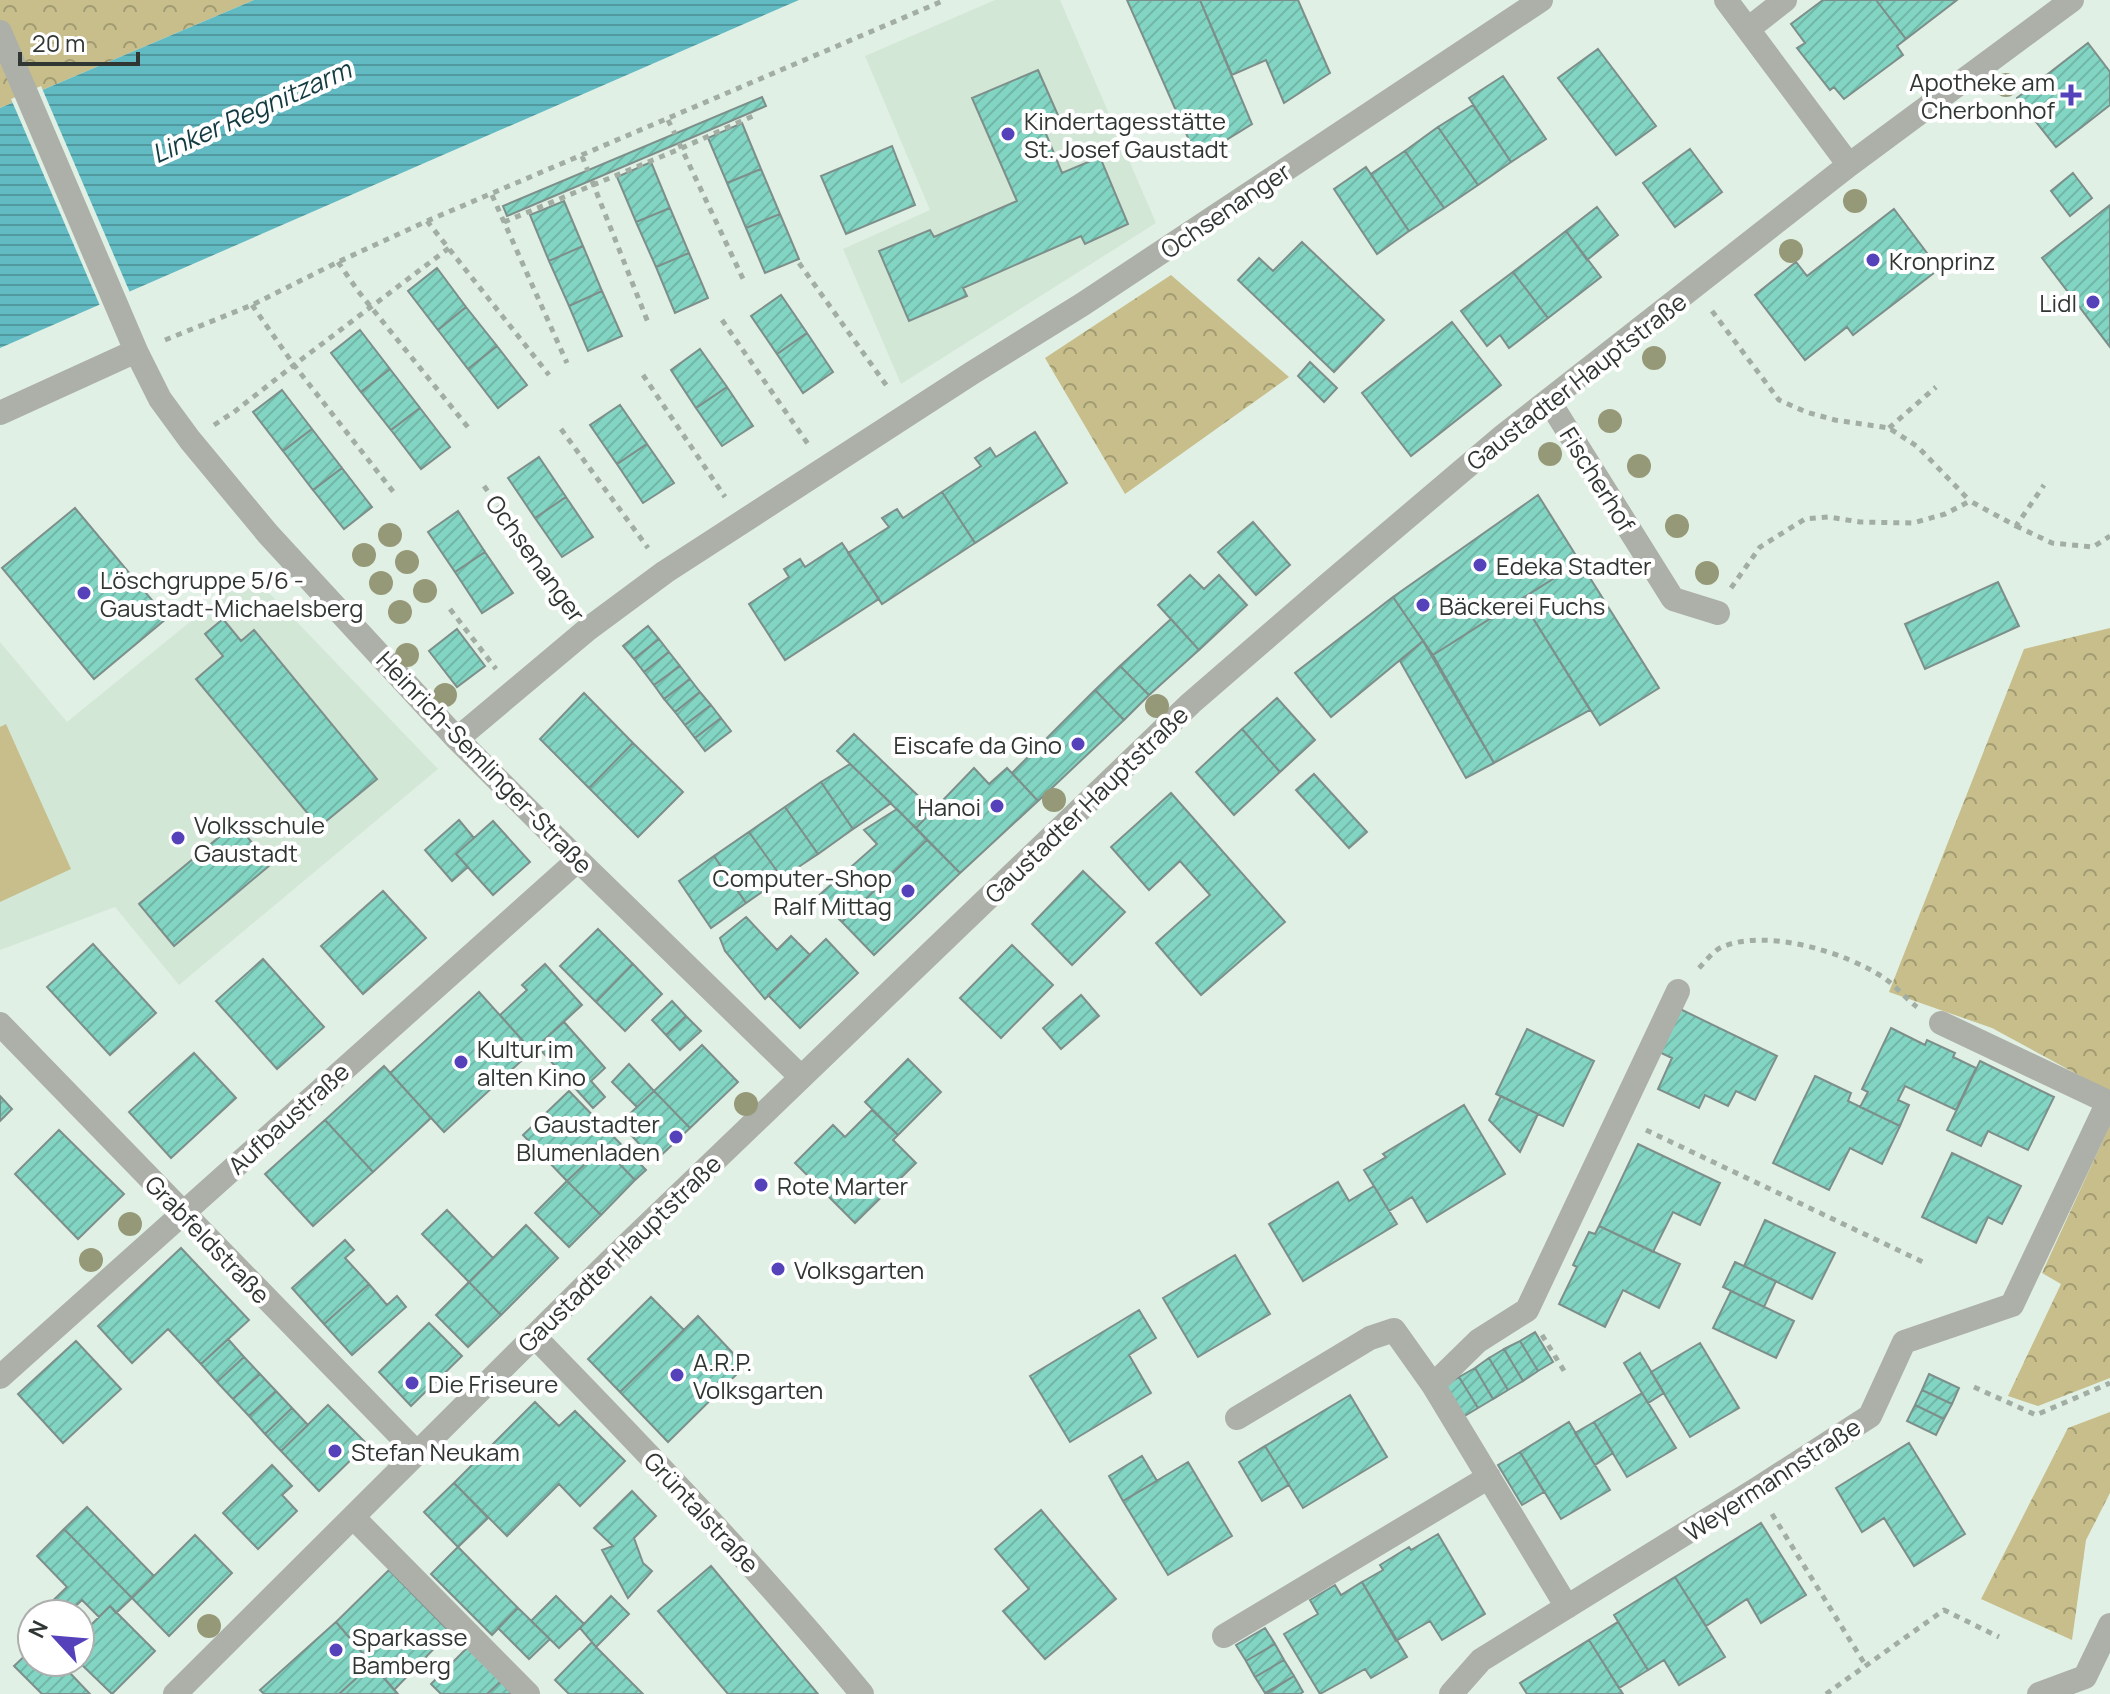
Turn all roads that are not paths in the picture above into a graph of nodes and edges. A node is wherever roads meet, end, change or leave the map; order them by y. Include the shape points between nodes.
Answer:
1 (1541, 0) edge
2 (1726, 0) edge
3 (1785, 0) edge
4 (2072, 0) edge
5 (1748, 29) junction
6 (0, 32) edge
7 (1849, 165) junction
8 (136, 351) junction
9 (1549, 401) junction
10 (0, 413) edge
11 (1718, 613) road end
12 (457, 739) junction
13 (578, 860) junction
14 (1678, 991) road end
15 (1941, 1023) road end
16 (0, 1024) edge
17 (801, 1077) junction
18 (182, 1213) junction
19 (534, 1336) junction
20 (0, 1377) edge
21 (1433, 1385) junction
22 (1237, 1418) dead end
23 (417, 1453) junction
24 (1489, 1477) junction
25 (353, 1517) junction
26 (1567, 1607) junction
27 (2110, 1625) edge
28 (1224, 1636) dead end
29 (175, 1694) edge
30 (528, 1694) edge
31 (862, 1694) edge
32 (1451, 1694) edge
33 (2039, 1694) edge

1 - 12 street, Ochsenanger via 1083,304 665,572
2 - 5 street
3 - 5 street
4 - 7 street, Gaustadter Hauptstraße
5 - 7 street
6 - 8 street, Heinrich-Semlinger-Straße
7 - 9 street, Gaustadter Hauptstraße
8 - 10 street
8 - 12 street, Heinrich-Semlinger-Straße via 160,399 190,440
9 - 11 street, Fischerhof via 1673,599
9 - 17 street, Gaustadter Hauptstraße via 1191,703
12 - 13 street, Heinrich-Semlinger-Straße
13 - 17 street, Heinrich-Semlinger-Straße
13 - 18 street, Aufbaustraße
14 - 21 street via 1527,1310 1478,1341
15 - 26 street, Weyermannstraße via 2108,1102 2012,1305 1904,1342 1870,1416
16 - 18 street, Grabfeldstraße
17 - 19 street, Gaustadter Hauptstraße
18 - 20 street, Aufbaustraße
18 - 23 street, Grabfeldstraße
19 - 23 street, Gaustadter Hauptstraße
19 - 31 street, Grüntalstraße via 743,1556
21 - 22 street via 1394,1330 1370,1338
21 - 24 street
23 - 25 street, Gaustadter Hauptstraße
24 - 26 street
24 - 28 street
25 - 29 street, Gaustadter Hauptstraße
25 - 30 street
26 - 32 street, Weyermannstraße via 1481,1660
27 - 33 street via 2085,1677

